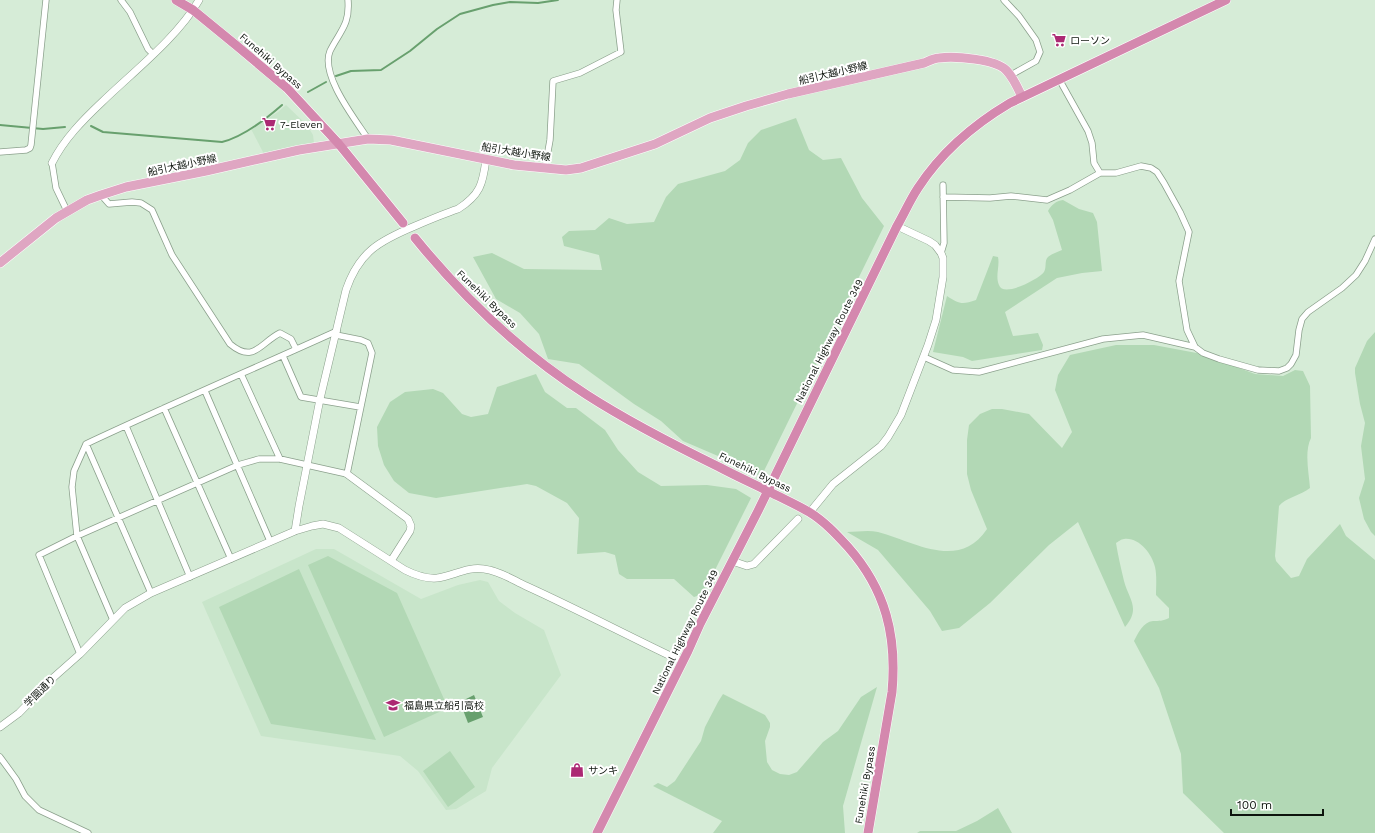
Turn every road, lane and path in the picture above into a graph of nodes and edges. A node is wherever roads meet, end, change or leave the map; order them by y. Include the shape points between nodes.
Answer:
1 (46, 0) edge
2 (121, 0) edge
3 (176, 0) edge
4 (199, 0) edge
5 (348, 0) edge
6 (617, 0) edge
7 (1004, 0) edge
8 (1226, 0) edge
9 (193, 10) junction
10 (153, 54) junction
11 (1010, 75) junction
12 (1059, 80) junction
13 (1022, 96) junction
14 (368, 139) junction
15 (338, 143) junction
16 (0, 152) edge
17 (486, 159) junction
18 (52, 163) joint
19 (545, 168) junction
20 (1100, 173) junction
21 (943, 185) dead end
22 (101, 195) junction
23 (943, 197) junction
24 (67, 211) junction
25 (403, 223) dead end
26 (898, 226) junction
27 (415, 238) dead end
28 (1375, 239) edge
29 (941, 252) junction
30 (0, 263) edge
31 (336, 333) junction
32 (1195, 347) junction
33 (296, 349) junction
34 (283, 356) junction
35 (924, 357) junction
36 (241, 374) junction
37 (205, 391) junction
38 (320, 399) junction
39 (360, 407) junction
40 (164, 408) junction
41 (126, 426) junction
42 (86, 444) junction
43 (280, 459) junction
44 (238, 465) junction
45 (308, 465) junction
46 (347, 474) junction
47 (198, 483) junction
48 (768, 491) junction
49 (158, 501) junction
50 (810, 512) junction
51 (119, 518) junction
52 (798, 518) dead end
53 (295, 531) junction
54 (77, 536) junction
55 (270, 541) junction
56 (231, 559) junction
57 (391, 561) junction
58 (732, 561) junction
59 (190, 577) junction
60 (151, 593) junction
61 (113, 620) junction
62 (80, 654) junction
63 (682, 662) junction
64 (0, 727) edge
65 (0, 757) edge
66 (88, 833) edge
67 (597, 833) edge
68 (868, 833) edge

1 - 16 street via 31,145 26,150
2 - 10 street
3 - 9 highway, Funehiki Bypass
4 - 9 street
5 - 14 street via 347,21 328,56 328,68 330,78
6 - 19 street via 621,52 580,73 553,80 550,140
7 - 11 street via 1036,40 1040,52 1036,61
8 - 12 highway, National Highway Route 349
9 - 10 street
9 - 15 highway, Funehiki Bypass via 286,88
10 - 18 street via 78,125
11 - 13 main road, 船引大越小野線
11 - 19 main road, 船引大越小野線 via 1006,69 992,62 938,58 901,69 788,94 730,111 655,144 582,168
12 - 13 highway, National Highway Route 349
12 - 20 street via 1088,131 1094,163
13 - 26 highway, National Highway Route 349 via 986,117 951,146 917,189
14 - 15 main road, 船引大越小野線
14 - 17 main road, 船引大越小野線 via 398,141
15 - 22 main road, 船引大越小野線 via 126,187
15 - 25 highway, Funehiki Bypass
17 - 19 main road, 船引大越小野線
17 - 31 street via 484,178 480,187 466,204 384,240 364,257 348,285
18 - 24 street via 56,188
20 - 23 street via 1047,200 1011,196
20 - 32 street via 1116,173 1141,166 1151,168 1157,172 1177,206 1189,232 1179,281 1187,330
21 - 23 street
22 - 24 main road, 船引大越小野線
22 - 33 street via 109,204 132,202 152,210 172,255 230,344 237,350 252,352 260,349 280,333 291,339
23 - 29 street via 944,242
24 - 30 main road, 船引大越小野線
26 - 29 street via 929,241
26 - 48 highway, National Highway Route 349
27 - 48 highway, Funehiki Bypass via 458,288 538,360 629,421
28 - 32 street via 1356,275 1302,319 1296,355 1287,368 1279,371 1251,368 1219,359
29 - 35 street via 943,277 936,320
31 - 33 street
31 - 38 street
31 - 39 street via 361,340 371,347 372,353
32 - 35 street via 1143,336 1103,339 979,372 953,370
33 - 34 street
34 - 36 street
34 - 38 street via 301,396
35 - 50 street via 901,415 888,438 833,484
36 - 37 street
36 - 43 street
37 - 40 street
37 - 44 street
38 - 39 street
38 - 45 street
39 - 46 street
40 - 41 street
40 - 47 street
41 - 42 street
41 - 49 street
42 - 51 street
42 - 54 street via 74,471 72,487
43 - 44 street via 259,459
43 - 45 street
44 - 47 street
44 - 55 street
45 - 46 street
45 - 53 street
46 - 57 street via 408,519 410,531
47 - 49 street
47 - 56 street
48 - 50 highway, Funehiki Bypass
48 - 58 highway, National Highway Route 349
49 - 51 street
49 - 59 street
50 - 68 highway, Funehiki Bypass via 835,532 857,557 872,580 882,602 893,646 892,692
51 - 54 street
51 - 60 street
52 - 58 street via 754,564 748,566
53 - 55 street, 学園通り
53 - 57 street, 学園通り via 323,524 332,526 355,537
54 - 61 street
54 - 62 street via 39,555
55 - 56 street, 学園通り
56 - 59 street, 学園通り
57 - 63 street, 学園通り via 409,573 436,578 483,568 562,602
58 - 63 highway, National Highway Route 349
59 - 60 street, 学園通り
60 - 61 street, 学園通り via 125,608
61 - 62 street, 学園通り
62 - 64 street, 学園通り via 19,713
63 - 67 highway, National Highway Route 349
65 - 66 street via 25,796 39,810

